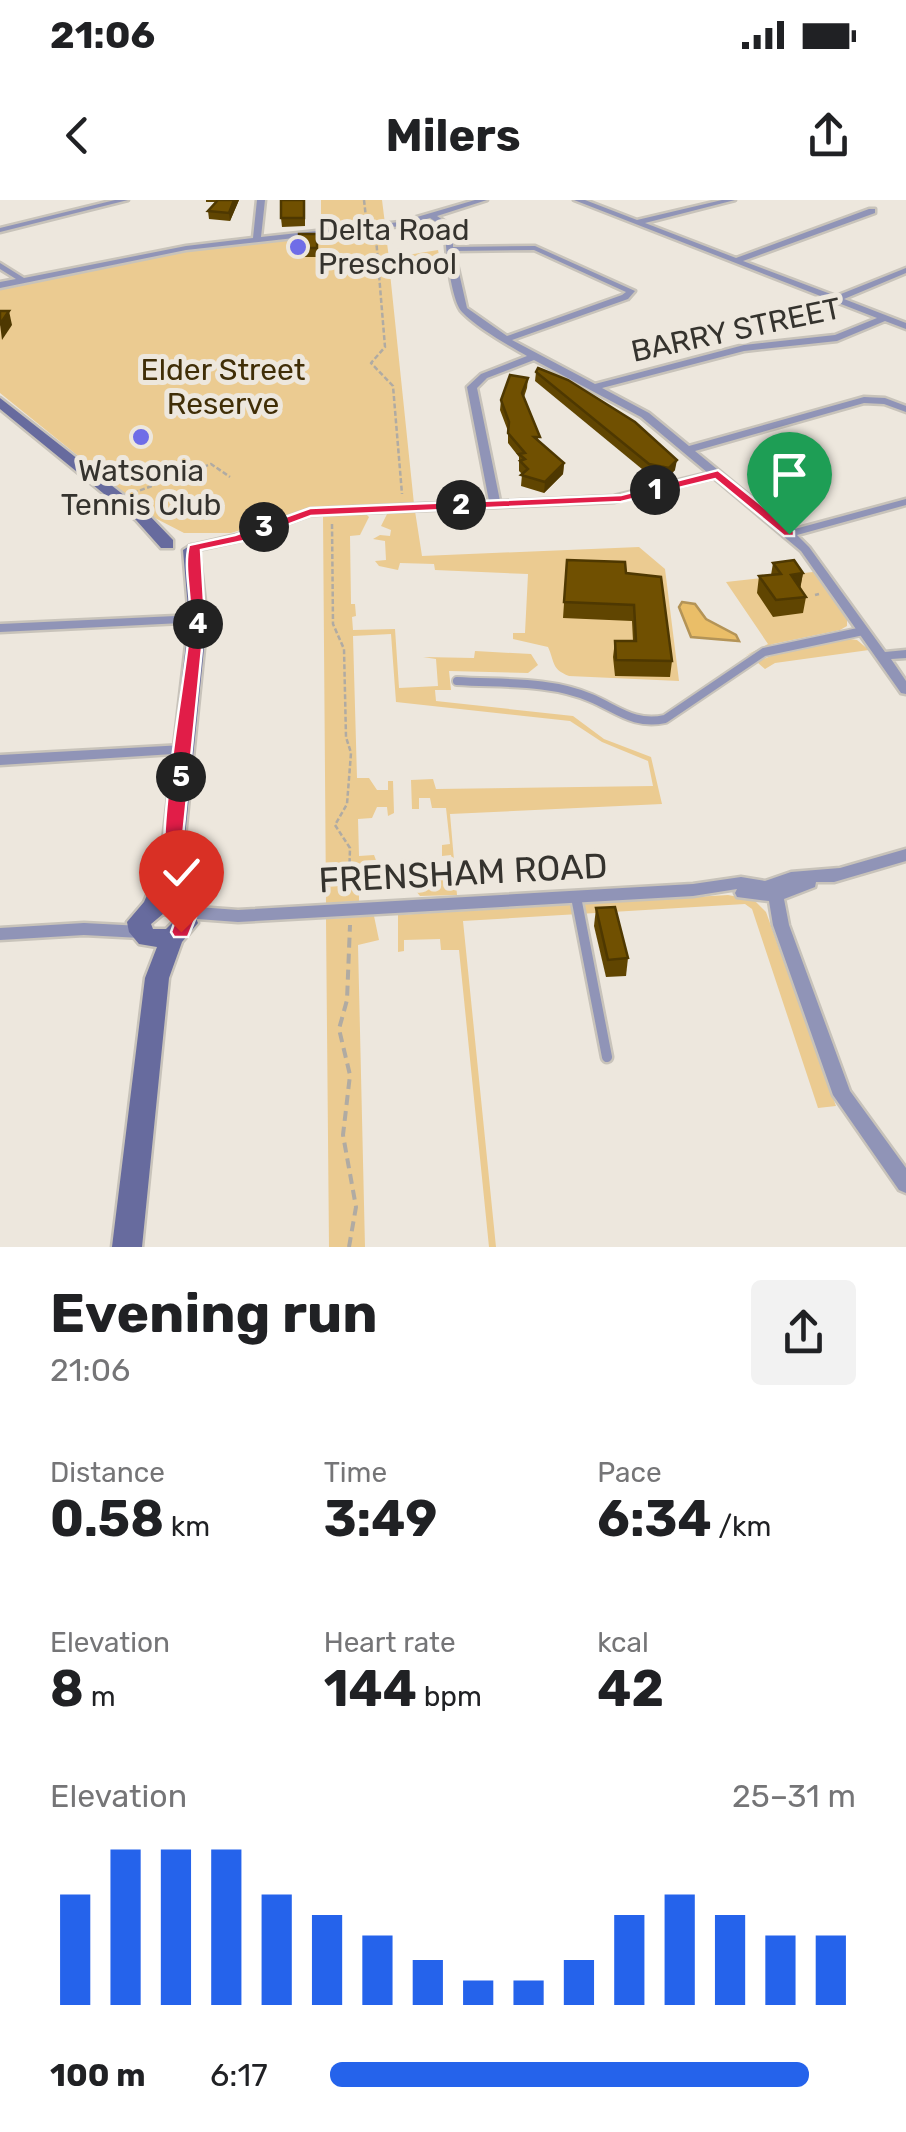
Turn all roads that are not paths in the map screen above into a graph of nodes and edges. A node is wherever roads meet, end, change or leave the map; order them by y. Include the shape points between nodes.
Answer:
1 (124, 200) edge
2 (261, 200) edge
3 (445, 200) edge
4 (484, 200) edge
5 (578, 200) edge
6 (731, 200) edge
7 (462, 207) junction
8 (872, 211) dead end
9 (432, 216) junction
10 (639, 222) junction
11 (0, 230) edge
12 (262, 237) junction
13 (449, 250) junction
14 (737, 260) junction
15 (0, 265) edge
16 (906, 270) edge
17 (22, 280) junction
18 (0, 285) edge
19 (836, 298) junction
20 (886, 318) junction
21 (906, 326) edge
22 (504, 340) junction
23 (535, 356) junction
24 (595, 387) junction
25 (0, 402) edge
26 (906, 409) edge
27 (686, 450) junction
28 (718, 474) junction
29 (906, 502) edge
30 (495, 504) junction
31 (789, 534) junction
32 (184, 545) junction
33 (198, 619) junction
34 (0, 628) edge
35 (863, 630) junction
36 (906, 654) edge
37 (881, 656) junction
38 (457, 682) dead end
39 (906, 690) edge
40 (184, 750) junction
41 (0, 760) edge
42 (906, 855) edge
43 (768, 893) junction
44 (576, 897) junction
45 (163, 923) junction
46 (0, 934) edge
47 (607, 1057) dead end
48 (906, 1184) edge
49 (127, 1247) edge

1 - 11 street
2 - 12 street
3 - 7 street
4 - 7 street
5 - 10 street
6 - 10 street
7 - 9 street
8 - 14 street
9 - 12 street
9 - 13 street via 448,224
10 - 14 street
12 - 17 street
13 - 22 street via 460,304
13 - 22 street via 535,248 631,292
14 - 19 street
15 - 17 street
16 - 19 street
17 - 18 street
19 - 20 street
20 - 21 street
20 - 24 street, BARRY STREET via 837,338 738,350
22 - 23 street
23 - 24 street
23 - 30 street via 472,387
24 - 27 street via 645,415
25 - 32 street
26 - 27 street via 864,400
27 - 28 street
28 - 30 street via 621,498
28 - 31 street
29 - 31 street
30 - 32 street via 319,511 239,538
31 - 35 street
32 - 33 street
33 - 34 street
33 - 40 street
35 - 37 street
35 - 38 lane via 772,648 651,723 565,690
36 - 37 street
37 - 39 street
40 - 41 street
40 - 45 street
42 - 43 street, FRENSHAM ROAD
43 - 44 street, FRENSHAM ROAD
43 - 48 street via 842,1095
44 - 45 street, FRENSHAM ROAD
44 - 47 lane
45 - 46 street, FRENSHAM ROAD
45 - 49 street

